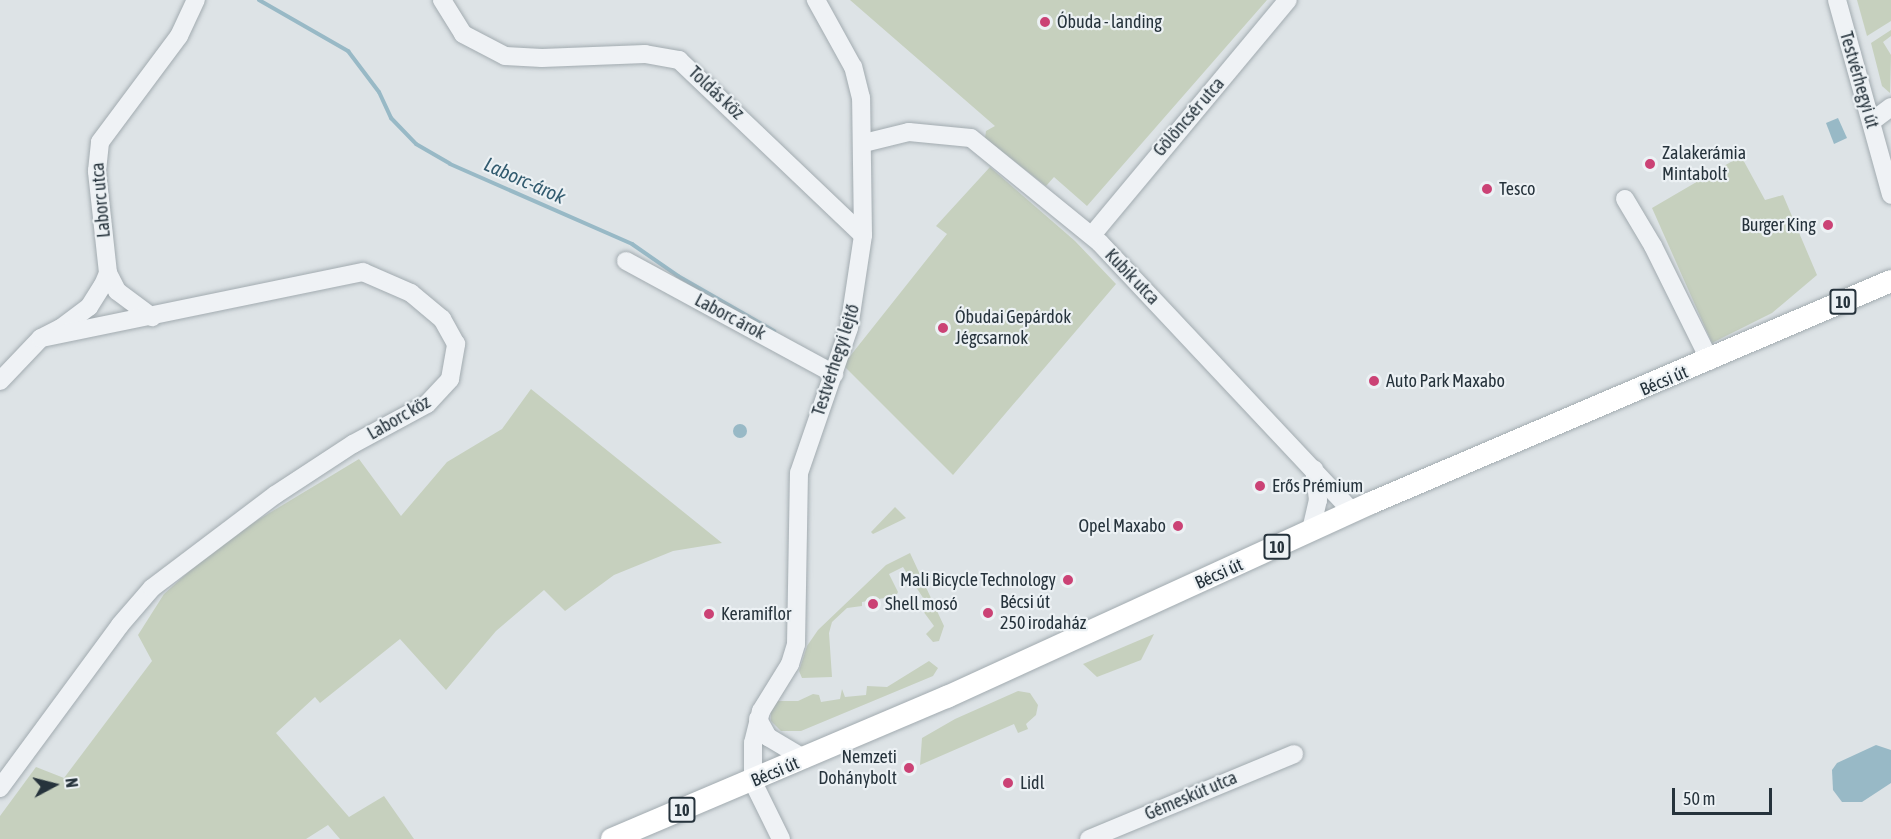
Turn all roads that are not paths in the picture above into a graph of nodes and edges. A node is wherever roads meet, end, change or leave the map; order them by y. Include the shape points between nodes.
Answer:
1 (196, 0) edge
2 (442, 0) edge
3 (816, 0) edge
4 (1288, 0) edge
5 (1836, 0) edge
6 (1891, 107) edge
7 (1871, 122) junction
8 (864, 143) junction
9 (1891, 195) edge
10 (1624, 199) dead end
11 (863, 235) junction
12 (1092, 235) junction
13 (626, 261) dead end
14 (108, 273) junction
15 (1891, 281) edge
16 (152, 317) junction
17 (41, 338) junction
18 (1710, 361) junction
19 (834, 374) junction
20 (0, 381) edge
21 (1314, 469) junction
22 (1353, 512) junction
23 (1311, 530) junction
24 (758, 718) junction
25 (1294, 754) dead end
26 (805, 759) junction
27 (753, 782) junction
28 (0, 788) edge
29 (612, 839) edge
30 (781, 839) edge
31 (1089, 839) edge

1 - 14 street, Laborc utca via 179,36 100,142 97,171
2 - 11 street, Toldás köz via 463,34 505,56 645,54 680,60
3 - 8 street, Testvérhegyi lejtő via 853,67
4 - 12 street, Gölöncsér utca
5 - 7 street, Testvérhegyi út
6 - 7 street
7 - 9 street, Testvérhegyi út
8 - 11 street, Testvérhegyi lejtő
8 - 12 street, Kubik utca via 909,132 971,138
10 - 18 street via 1653,246
11 - 19 street, Testvérhegyi lejtő via 855,302
12 - 21 street, Kubik utca
13 - 19 street, Laborc árok
14 - 16 street via 117,291
14 - 17 street via 89,307
15 - 18 main road, Bécsi út / 10
16 - 17 street, Laborc köz
16 - 28 street, Laborc köz via 363,272 395,283 435,312 454,338 455,357 450,379 427,404 354,444 275,495 152,588 120,624
17 - 20 street
18 - 22 main road, Bécsi út / 10
19 - 24 street, Testvérhegyi lejtő via 799,473 796,644 790,664
21 - 22 street, Kubik utca
21 - 23 street via 1317,500
22 - 23 main road, Bécsi út / 10
23 - 26 main road, Bécsi út / 10
24 - 26 street via 776,744
24 - 27 street, Testvérhegyi lejtő via 753,743
25 - 31 street, Gémeskút utca
26 - 27 main road, Bécsi út / 10
27 - 29 main road, Bécsi út / 10
27 - 30 street

